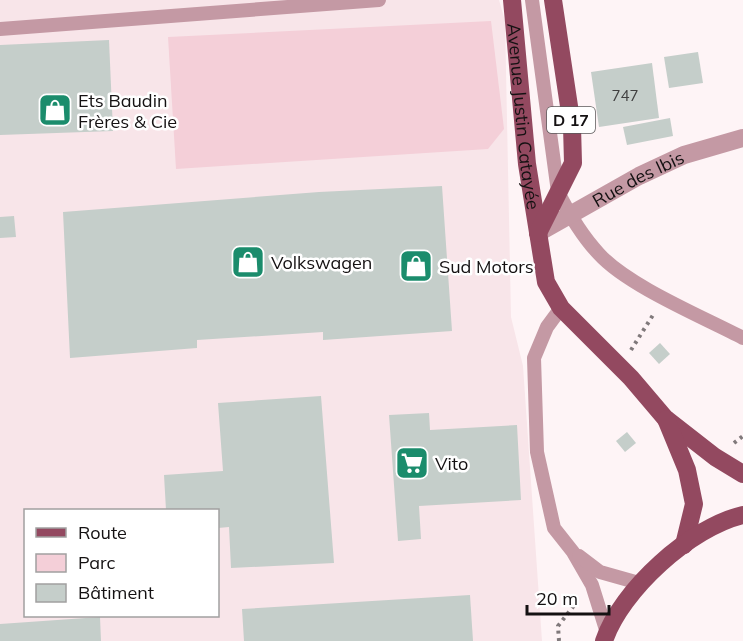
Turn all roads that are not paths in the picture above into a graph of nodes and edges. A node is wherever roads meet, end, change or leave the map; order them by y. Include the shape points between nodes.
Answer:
1 (379, 0) edge
2 (512, 0) edge
3 (532, 0) edge
4 (553, 0) edge
5 (0, 29) edge
6 (743, 138) edge
7 (558, 192) junction
8 (569, 215) junction
9 (538, 233) junction
10 (561, 308) junction
11 (743, 338) edge
12 (665, 418) junction
13 (743, 474) edge
14 (743, 515) edge
15 (684, 545) junction
16 (573, 552) junction
17 (639, 583) junction
18 (605, 637) edge

1 - 5 lane
2 - 9 main road, Avenue Justin Catayée / D 17 via 527,165
3 - 7 lane
4 - 7 main road, Avenue Justin Catayée / D 17 via 572,126 573,163
6 - 8 street, Rue des Ibis via 684,155
7 - 8 lane
7 - 9 main road, Avenue Justin Catayée / D 17
8 - 9 street, Rue des Ibis
8 - 11 lane via 600,255 635,281
9 - 10 main road, Avenue Justin Catayée / D 17 via 546,282
10 - 12 main road, Avenue Justin Catayée / D 17
10 - 16 lane via 547,327 534,357 537,452 554,528
12 - 13 main road, Avenue Justin Catayée / D 17
12 - 15 main road, Avenue Justin Catayée / D 17 via 687,470 694,504
14 - 15 main road via 728,519
15 - 17 main road
16 - 17 lane via 600,572
16 - 18 lane via 592,585
17 - 18 main road

